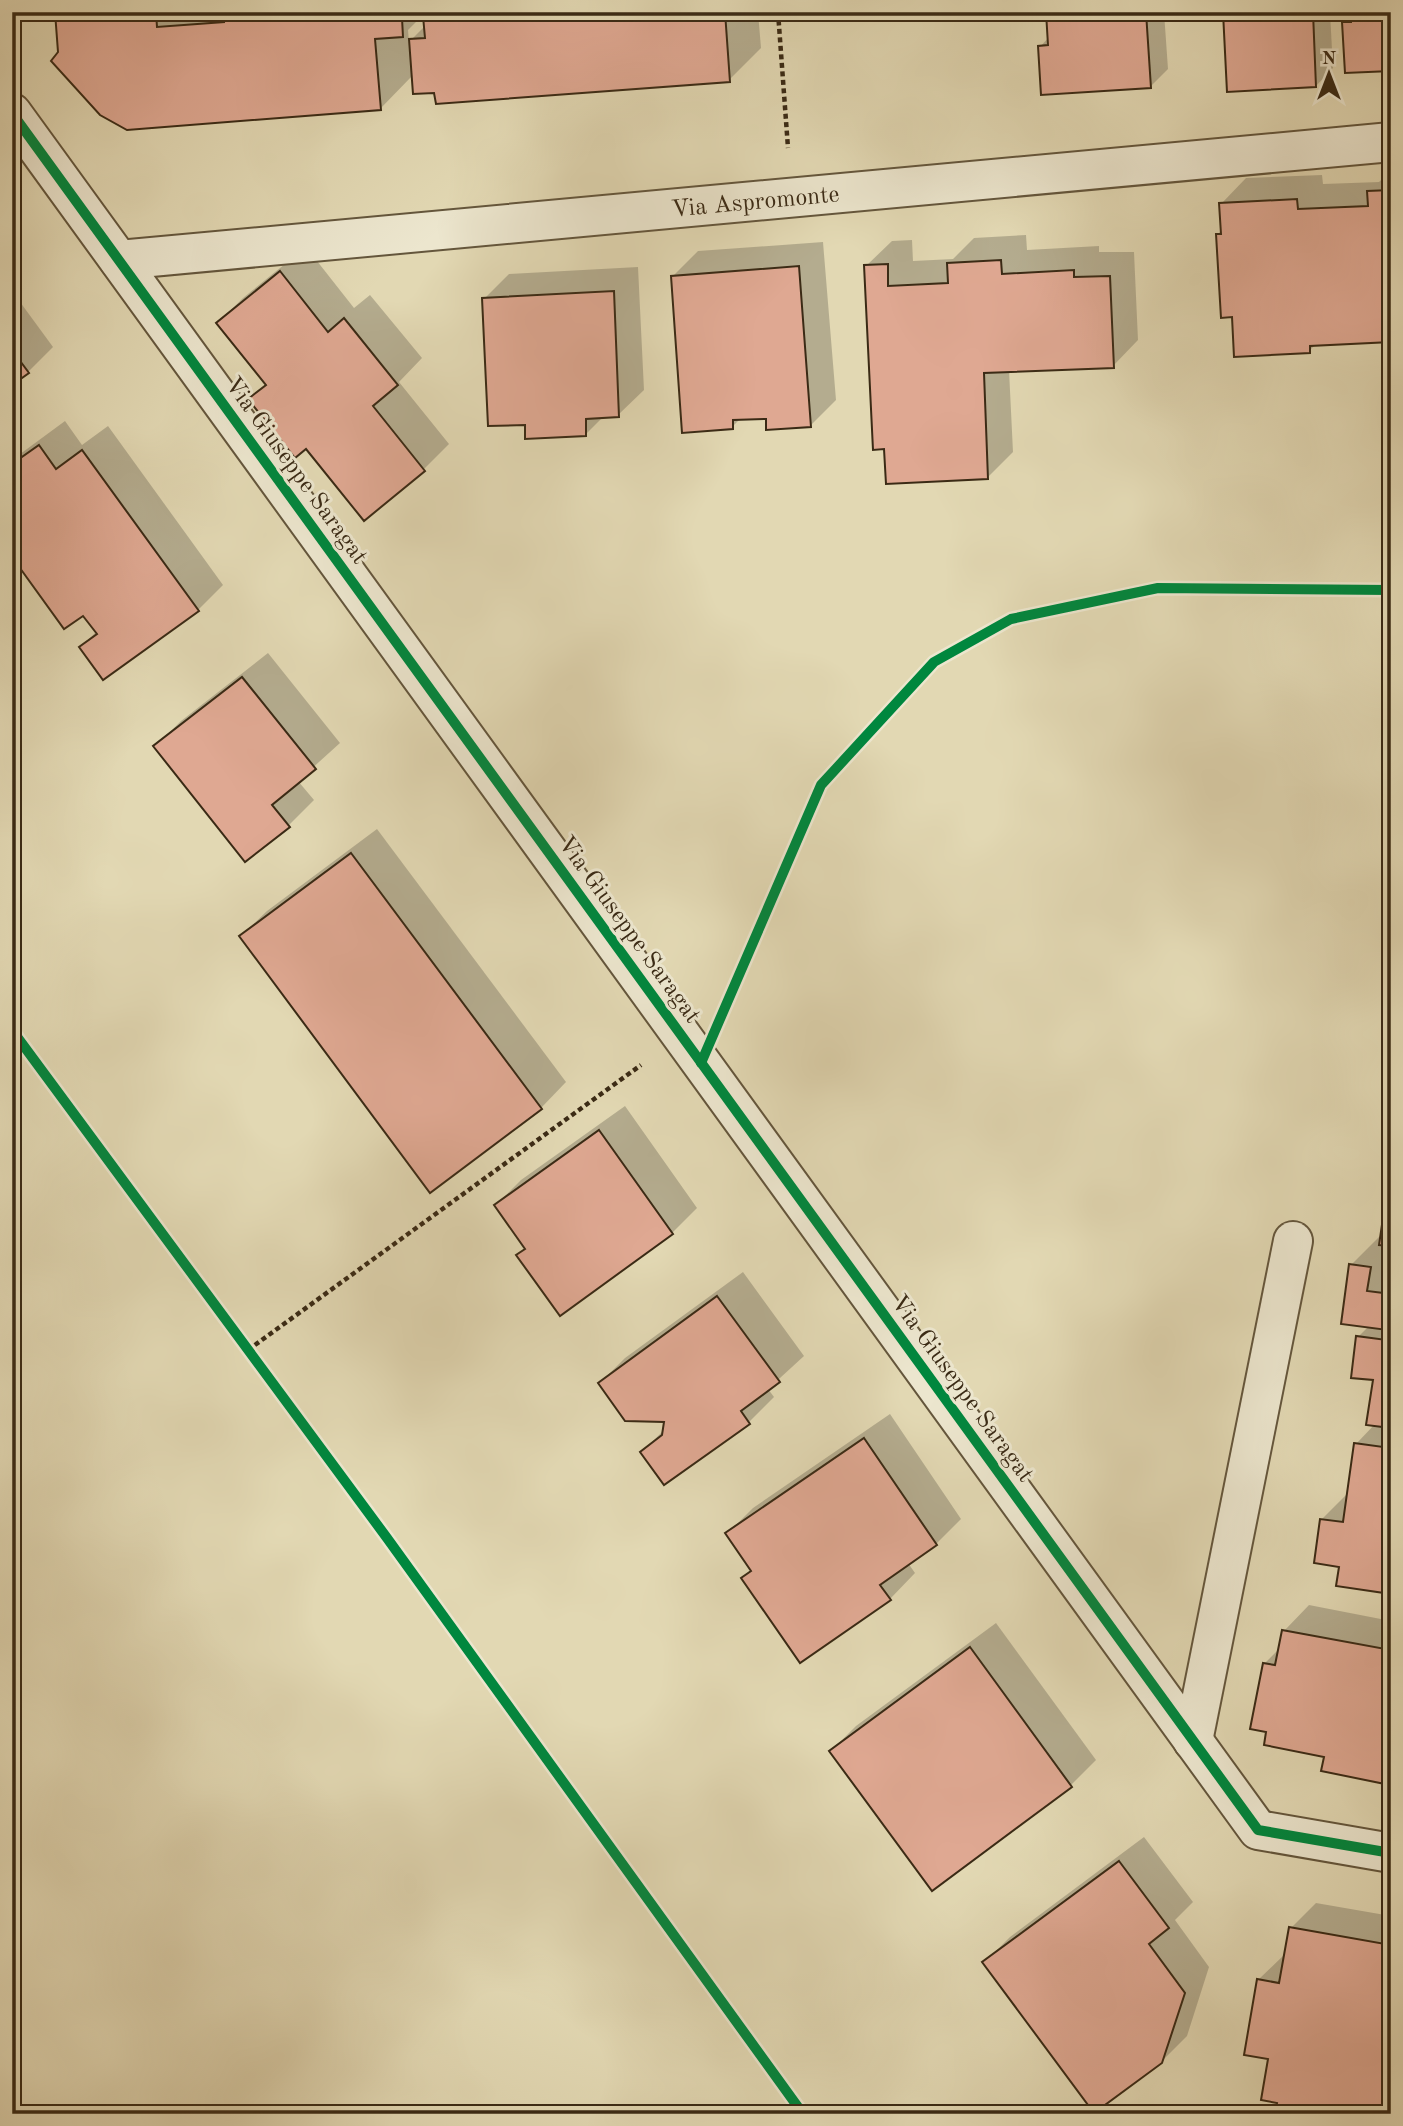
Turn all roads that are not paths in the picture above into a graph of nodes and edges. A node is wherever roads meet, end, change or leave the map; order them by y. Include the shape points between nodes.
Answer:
1 (12, 113) edge
2 (1391, 142) edge
3 (118, 260) junction
4 (1293, 1241) dead end
5 (1193, 1741) junction
6 (1391, 1853) edge

1 - 3 street, Via Giuseppe Saragat
2 - 3 street, Via Aspromonte
3 - 5 street, Via Giuseppe Saragat
4 - 5 street
5 - 6 street, Via Giuseppe Saragat via 1258,1830

